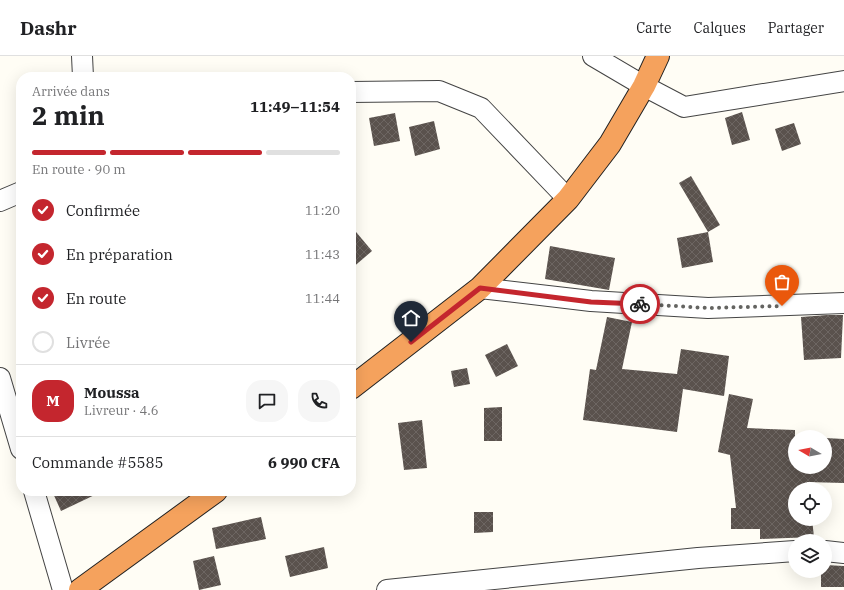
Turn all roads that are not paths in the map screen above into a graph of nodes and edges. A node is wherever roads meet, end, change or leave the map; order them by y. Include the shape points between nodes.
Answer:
1 (82, 56) edge
2 (593, 56) edge
3 (658, 56) edge
4 (83, 72) edge
5 (844, 81) edge
6 (644, 86) junction
7 (356, 92) edge
8 (16, 194) edge
9 (568, 199) junction
10 (0, 201) edge
11 (480, 288) junction
12 (844, 303) edge
13 (0, 378) edge
14 (356, 384) edge
15 (16, 432) edge
16 (35, 496) edge
17 (209, 496) edge
18 (788, 552) edge
19 (832, 552) edge
20 (844, 553) edge
21 (63, 590) edge
22 (80, 590) edge
23 (387, 590) edge

1 - 4 street
2 - 6 street
3 - 6 highway
5 - 6 street via 684,107
6 - 9 highway via 610,144
7 - 9 street via 439,90 481,108
8 - 10 street
9 - 11 highway
11 - 12 street via 591,302 708,308
11 - 14 highway
13 - 15 street
16 - 21 street
17 - 22 highway
18 - 23 street via 698,558
19 - 20 street

